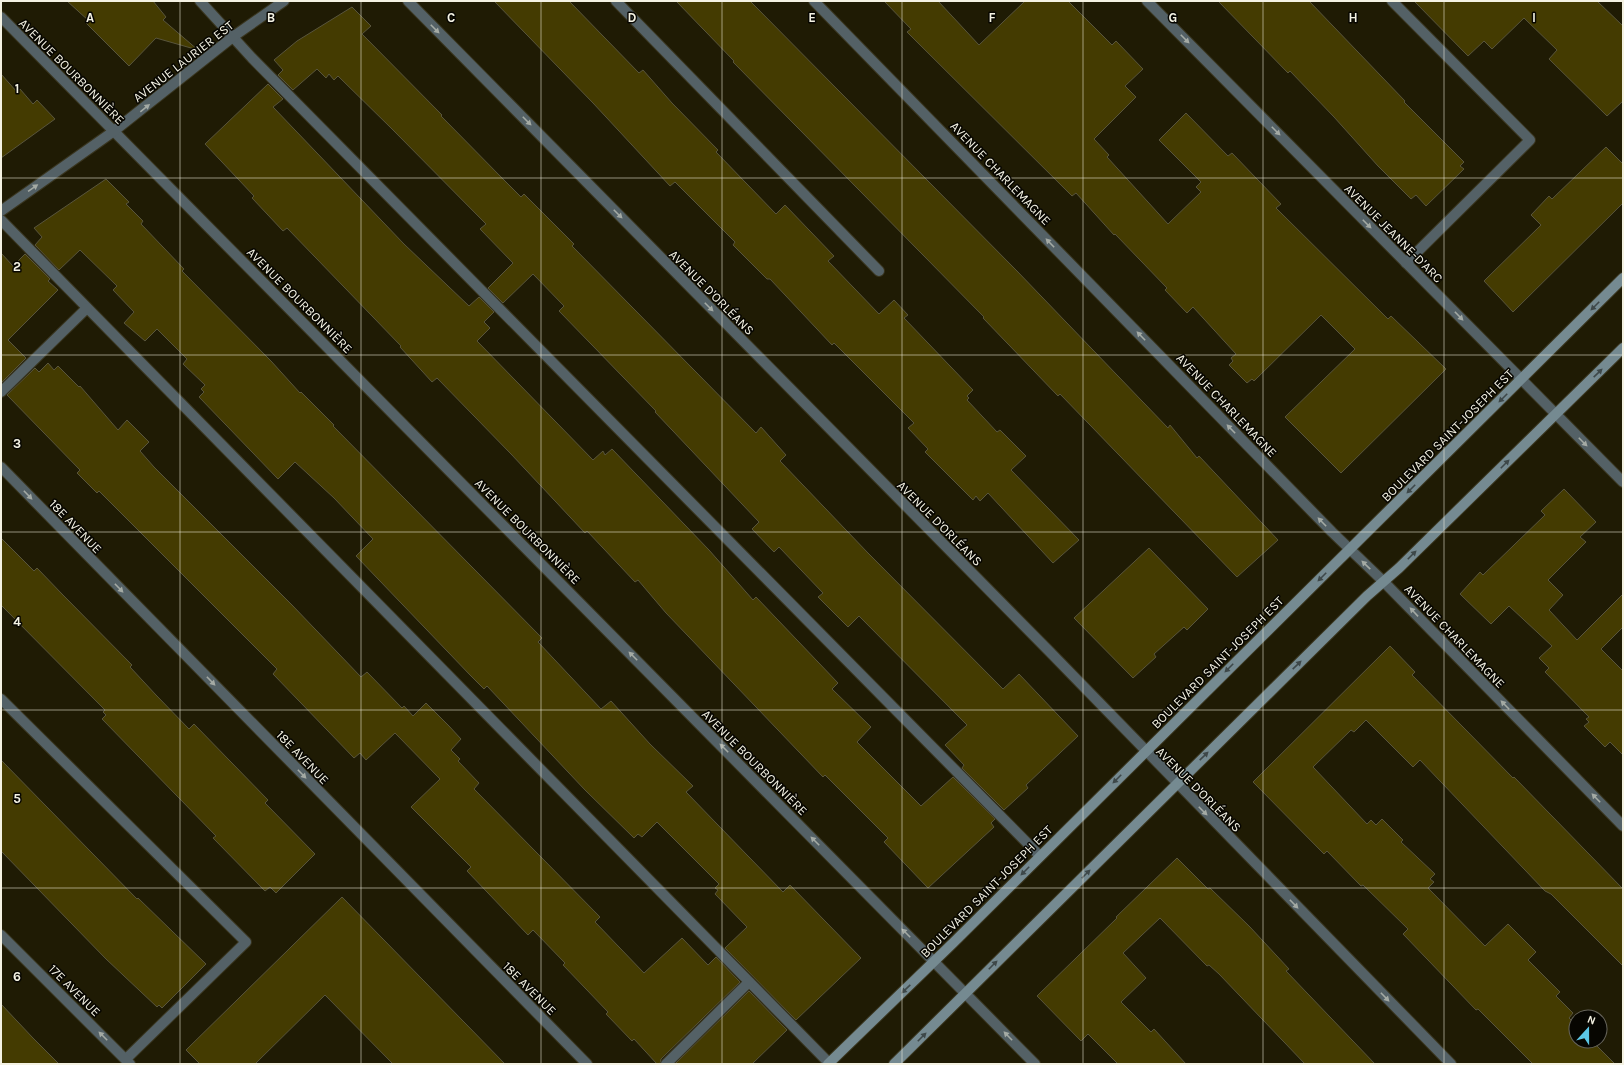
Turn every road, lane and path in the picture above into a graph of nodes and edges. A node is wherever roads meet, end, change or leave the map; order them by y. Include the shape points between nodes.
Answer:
1 (200, 1) edge
2 (284, 1) edge
3 (408, 1) edge
4 (616, 1) edge
5 (814, 1) edge
6 (1148, 1) edge
7 (1392, 1) edge
8 (1, 17) edge
9 (234, 36) junction
10 (114, 131) junction
11 (1, 211) edge
12 (1, 220) edge
13 (1406, 263) junction
14 (879, 271) dead end
15 (1623, 278) edge
16 (87, 308) junction
17 (1623, 348) edge
18 (1522, 379) junction
19 (1, 392) edge
20 (1556, 414) junction
21 (1, 468) edge
22 (1623, 482) edge
23 (1350, 549) junction
24 (1383, 581) junction
25 (1, 699) edge
26 (1145, 752) junction
27 (1176, 783) junction
28 (1623, 826) edge
29 (1040, 856) junction
30 (1, 935) edge
31 (934, 961) junction
32 (749, 982) junction
33 (966, 993) junction
34 (128, 1062) edge
35 (587, 1064) edge
36 (666, 1064) edge
37 (829, 1064) edge
38 (894, 1064) edge
39 (1035, 1064) edge
40 (1451, 1064) edge

1 - 9 street
2 - 9 street, AVENUE LAURIER EST
3 -> 26 street, AVENUE D'ORLÉANS
4 - 14 street
23 -> 5 street, AVENUE CHARLEMAGNE
6 -> 13 street, AVENUE JEANNE-D'ARC
7 - 13 street via 1530,140
8 - 10 street, AVENUE BOURBONNIÈRE
10 -> 9 street, AVENUE LAURIER EST
9 - 29 street via 252,58
11 -> 10 street, AVENUE LAURIER EST
31 -> 10 street, AVENUE BOURBONNIÈRE
12 - 16 street
13 -> 18 street, AVENUE JEANNE-D'ARC
15 -> 18 main road, BOULEVARD SAINT-JOSEPH EST
16 - 19 street
16 - 32 street
20 -> 17 main road
18 - 20 street, AVENUE JEANNE-D'ARC
18 -> 23 main road, BOULEVARD SAINT-JOSEPH EST
20 -> 22 street, AVENUE JEANNE-D'ARC
24 -> 20 main road
21 -> 35 street, 18E AVENUE
24 -> 23 street, AVENUE CHARLEMAGNE
23 -> 26 main road, BOULEVARD SAINT-JOSEPH EST
27 -> 24 main road
28 -> 24 street, AVENUE CHARLEMAGNE
25 - 34 street via 246,942
26 - 27 street, AVENUE D'ORLÉANS
26 -> 29 main road, BOULEVARD SAINT-JOSEPH EST
33 -> 27 main road
27 -> 40 street, AVENUE D'ORLÉANS
29 -> 31 main road, BOULEVARD SAINT-JOSEPH EST
34 -> 30 street, 17E AVENUE
31 - 33 street, AVENUE BOURBONNIÈRE
31 -> 37 main road, BOULEVARD SAINT-JOSEPH EST
32 - 36 street
32 - 37 street
38 -> 33 main road
39 -> 33 street, AVENUE BOURBONNIÈRE

